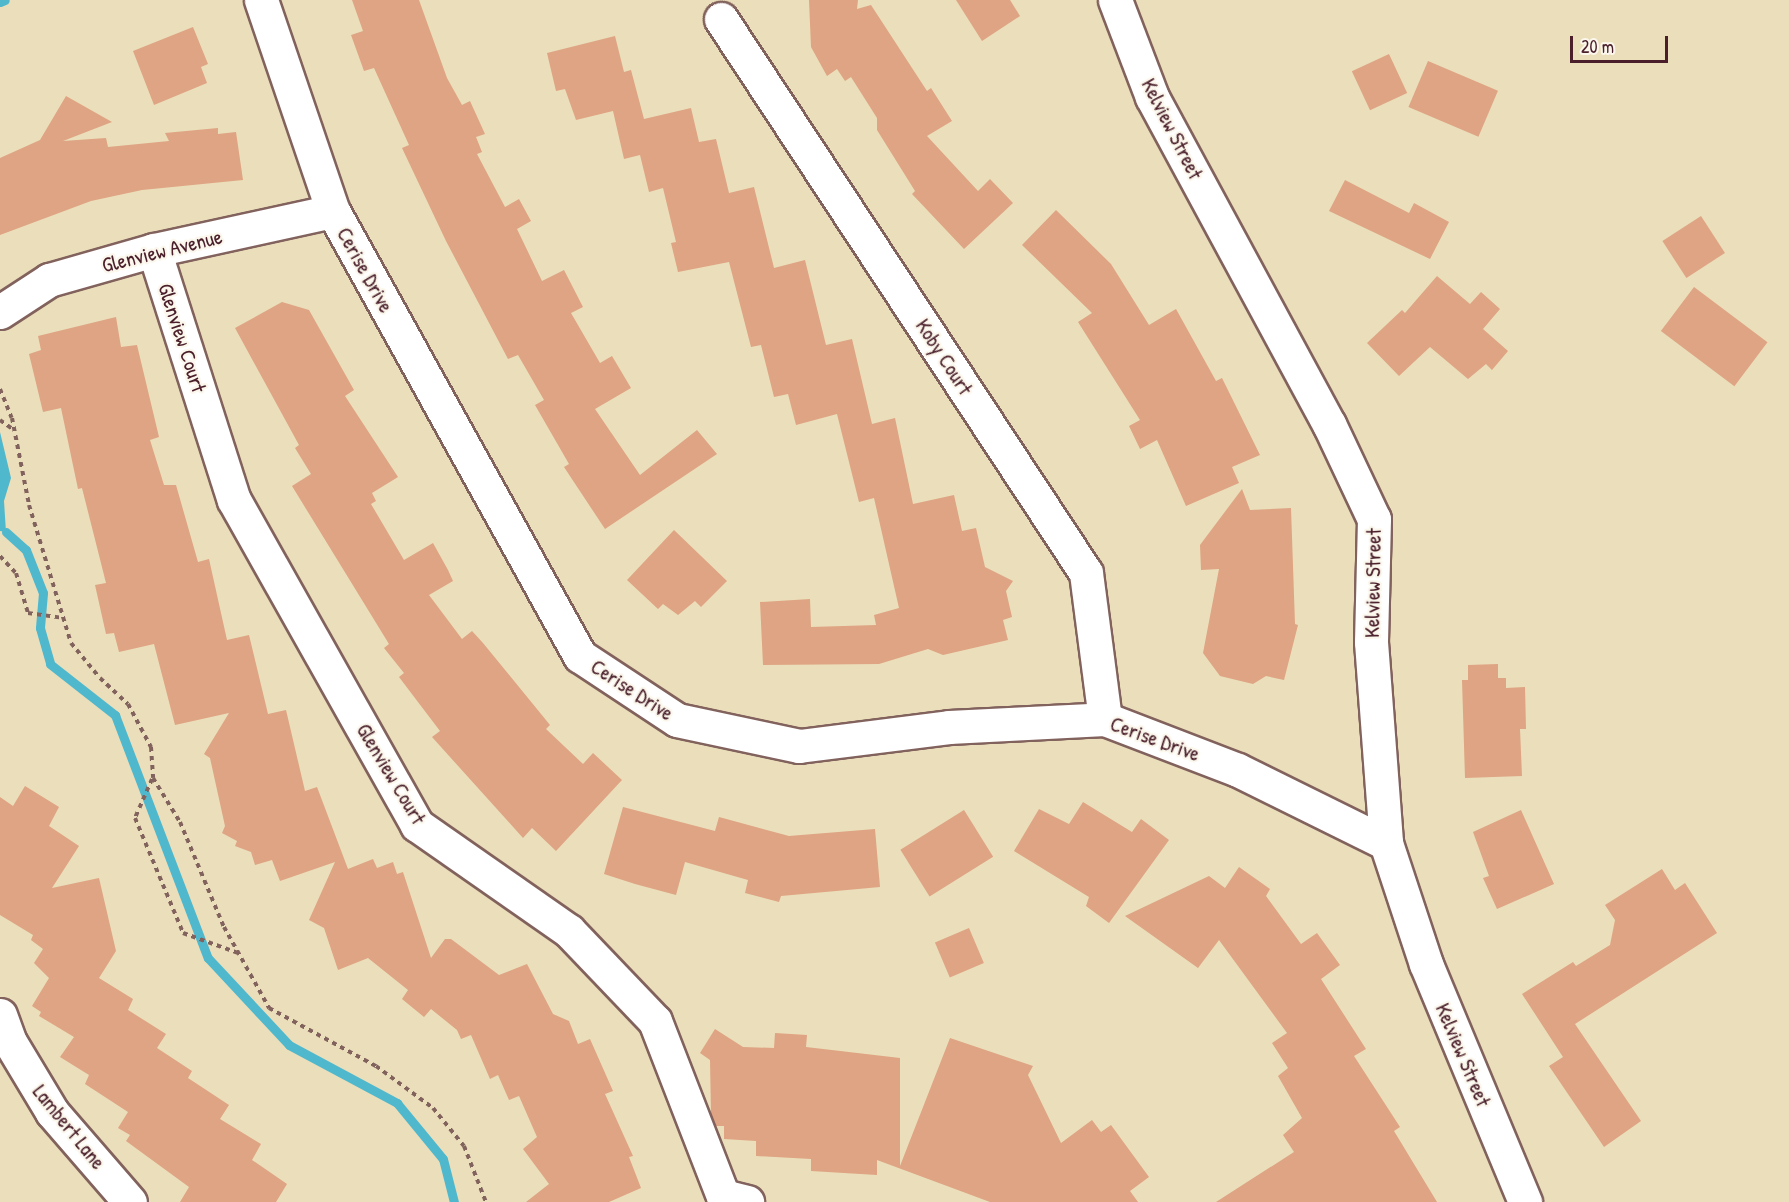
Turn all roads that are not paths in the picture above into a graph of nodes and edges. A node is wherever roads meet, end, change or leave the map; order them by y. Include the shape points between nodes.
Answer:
1 (261, 0) edge
2 (1115, 0) edge
3 (721, 18) dead end
4 (333, 211) junction
5 (154, 250) junction
6 (0, 312) edge
7 (1105, 719) junction
8 (1386, 843) junction
9 (0, 1015) edge
10 (130, 1202) edge
11 (747, 1202) edge
12 (1525, 1202) edge

1 - 4 street, Cerise Drive
2 - 8 street, Kelview Street via 1152,97 1329,424 1374,519 1371,642
3 - 7 street, Koby Court via 1086,573
4 - 5 street, Glenview Avenue
4 - 7 street, Cerise Drive via 579,656 676,720 799,746 949,728
5 - 6 street, Glenview Avenue via 49,280
5 - 11 street, Glenview Court via 234,500 417,825 568,931 655,1022 723,1196
7 - 8 street, Cerise Drive via 1238,770
8 - 12 street, Kelview Street via 1426,964
9 - 10 street, Lambert Lane via 10,1042 46,1103

